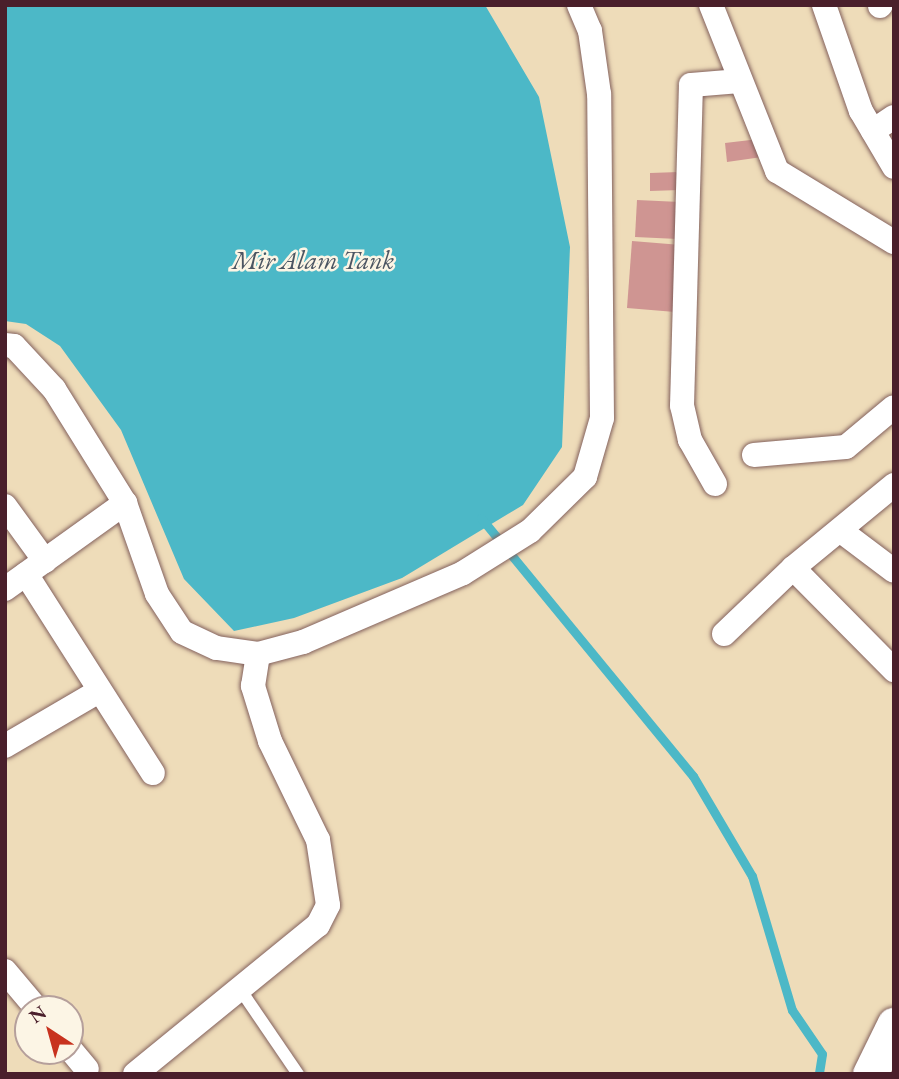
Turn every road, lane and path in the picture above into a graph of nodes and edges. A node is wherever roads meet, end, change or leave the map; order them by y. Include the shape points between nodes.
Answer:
1 (579, 5) edge
2 (711, 5) edge
3 (824, 5) edge
4 (740, 81) junction
5 (894, 117) edge
6 (873, 131) junction
7 (894, 167) edge
8 (894, 242) edge
9 (5, 345) edge
10 (894, 407) edge
11 (754, 455) dead end
12 (715, 484) dead end
13 (894, 485) edge
14 (125, 503) junction
15 (5, 506) edge
16 (841, 531) junction
17 (35, 567) junction
18 (793, 568) junction
19 (894, 571) edge
20 (5, 589) edge
21 (724, 634) dead end
22 (258, 654) junction
23 (894, 670) edge
24 (99, 691) junction
25 (5, 746) edge
26 (153, 773) dead end
27 (5, 971) edge
28 (240, 989) junction
29 (25, 995) edge
30 (894, 1024) edge
31 (83, 1065) edge
32 (86, 1069) dead end
33 (135, 1074) edge
34 (298, 1074) edge
35 (870, 1074) edge

1 - 22 street via 590,31 599,94 602,418 586,477 521,537 463,573 303,642
2 - 4 street
3 - 6 street via 861,111
4 - 8 street via 777,171
4 - 12 street via 691,85 682,406 690,440
5 - 6 street
6 - 7 street
9 - 14 street via 14,346 54,390
10 - 11 street via 846,447
13 - 16 street
14 - 17 street
14 - 22 street via 157,594 182,632 217,648
15 - 17 street
16 - 18 street
16 - 19 street
17 - 20 street
17 - 24 street
18 - 21 street
18 - 23 street
22 - 28 street via 253,686 270,741 318,841 328,905 318,925
24 - 25 street
24 - 26 street
27 - 29 street
28 - 33 street
28 - 34 lane
30 - 35 main road
31 - 32 street

